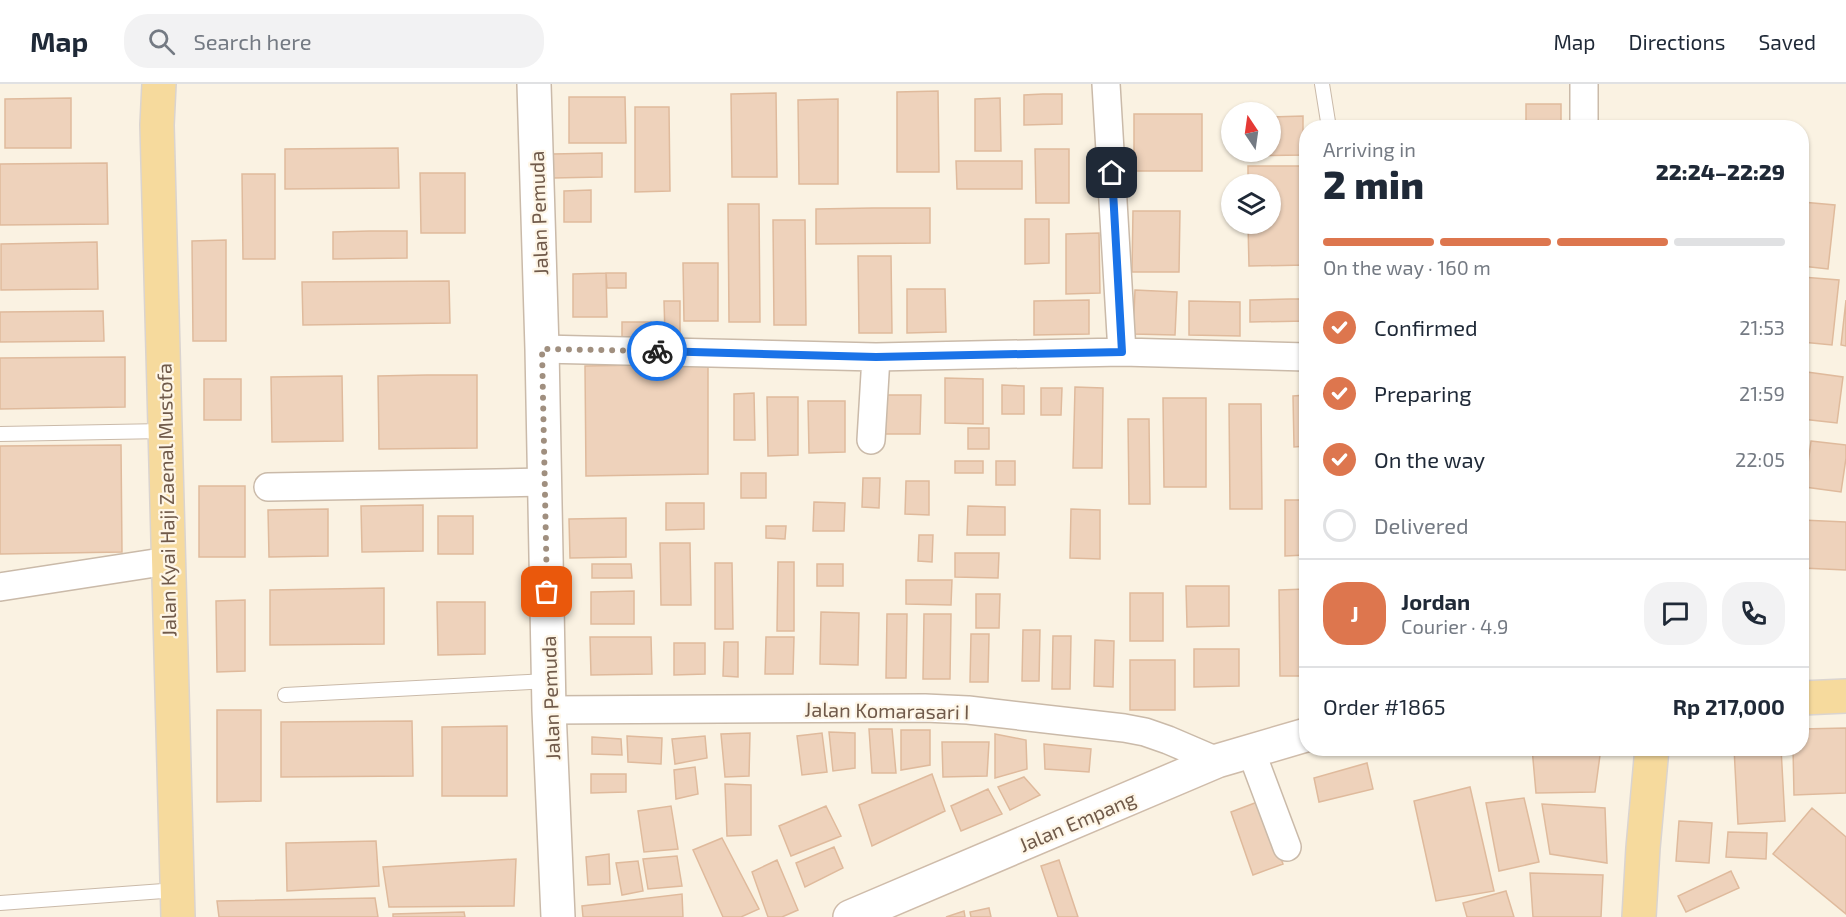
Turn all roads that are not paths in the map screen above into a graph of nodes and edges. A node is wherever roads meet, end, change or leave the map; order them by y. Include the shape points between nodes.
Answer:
1 (159, 84) edge
2 (534, 84) edge
3 (1106, 84) edge
4 (1322, 84) edge
5 (1584, 84) edge
6 (1328, 120) edge
7 (1584, 120) edge
8 (542, 349) junction
9 (1122, 352) junction
10 (876, 357) junction
11 (1299, 357) edge
12 (164, 431) junction
13 (0, 434) edge
14 (871, 440) dead end
15 (545, 482) junction
16 (268, 487) dead end
17 (168, 561) junction
18 (0, 587) edge
19 (285, 695) dead end
20 (549, 696) junction
21 (1846, 696) edge
22 (1809, 698) edge
23 (1299, 737) edge
24 (1251, 751) junction
25 (1651, 756) edge
26 (1217, 761) junction
27 (1287, 848) dead end
28 (0, 903) edge
29 (177, 903) edge
30 (558, 917) edge
31 (850, 917) edge
32 (1639, 917) edge

1 - 12 main road, Jalan Kyai Haji Zaenal Mustofa
2 - 8 street, Jalan Pemuda
3 - 9 street
4 - 6 lane
5 - 7 street
8 - 10 street
8 - 15 street, Jalan Pemuda
9 - 10 street
9 - 11 street
10 - 14 street
12 - 13 lane
12 - 17 main road, Jalan Kyai Haji Zaenal Mustofa
15 - 16 street
15 - 20 street, Jalan Pemuda
17 - 18 street
17 - 29 main road, Jalan Kyai Haji Zaenal Mustofa
19 - 20 lane
20 - 26 street, Jalan Komarasari I via 968,710 1145,732
20 - 30 street, Jalan Pemuda
21 - 22 main road
23 - 24 street, Jalan Empang
24 - 26 street, Jalan Empang
24 - 27 street
25 - 32 main road
26 - 31 street, Jalan Empang
28 - 29 lane

